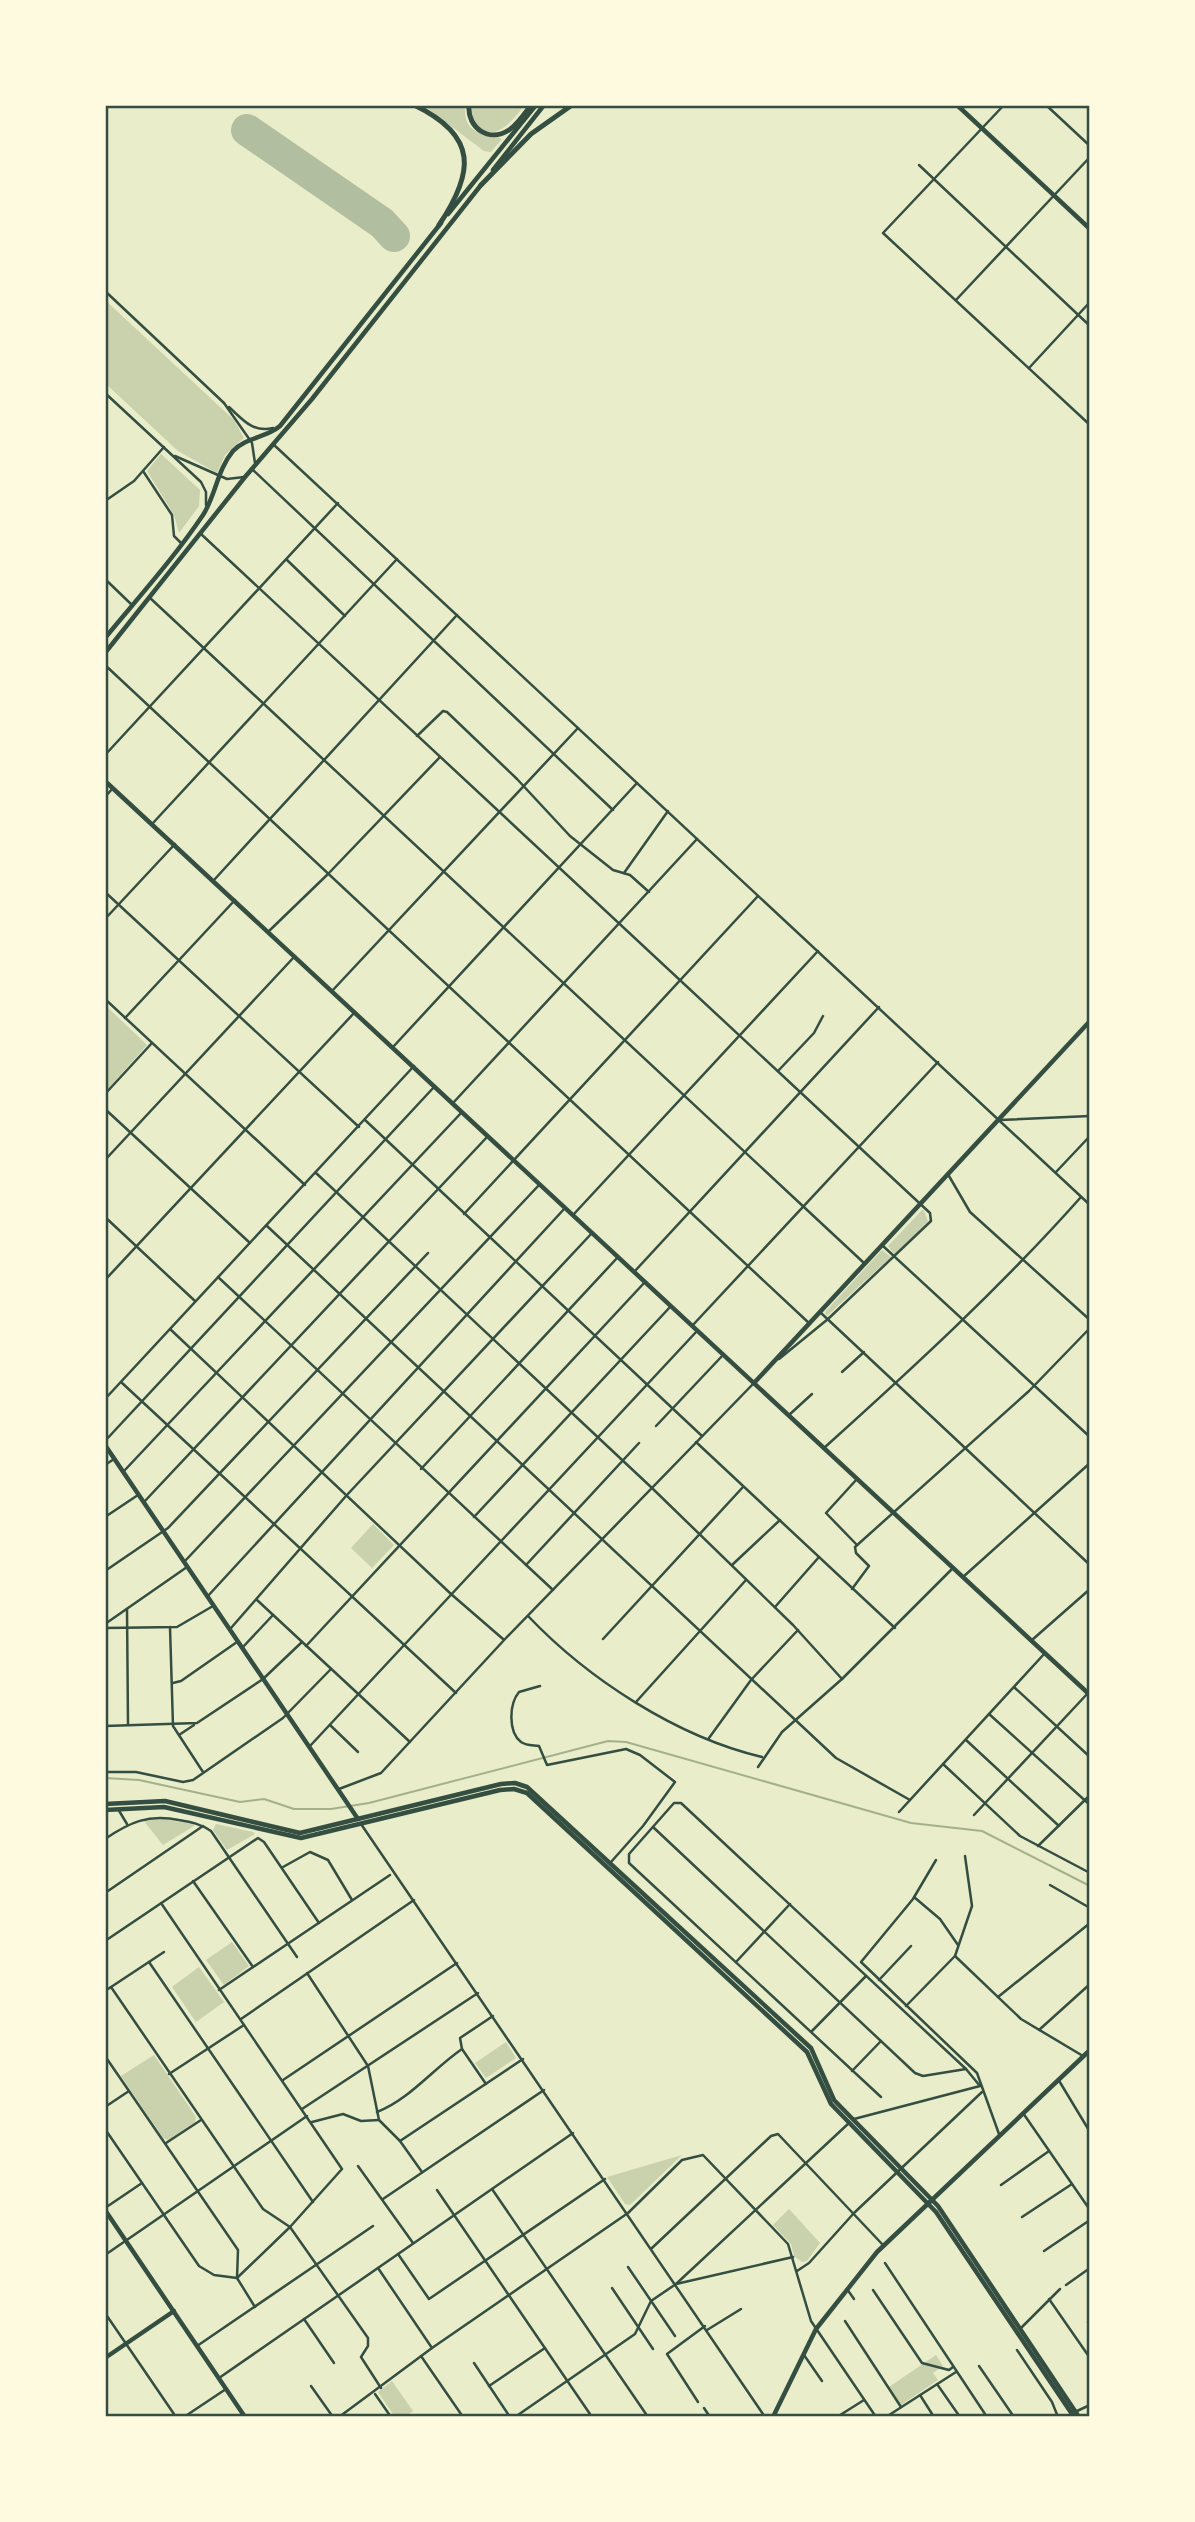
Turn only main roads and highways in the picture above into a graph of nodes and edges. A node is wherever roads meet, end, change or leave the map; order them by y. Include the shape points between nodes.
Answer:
1 (414, 105) edge
2 (469, 105) edge
3 (533, 105) edge
4 (544, 105) edge
5 (572, 105) edge
6 (957, 105) edge
7 (481, 185) junction
8 (439, 225) junction
9 (1090, 229) edge
10 (379, 300) junction
11 (386, 306) junction
12 (105, 638) edge
13 (105, 653) edge
14 (105, 781) edge
15 (1090, 1021) edge
16 (754, 1383) junction
17 (105, 1443) edge
18 (1089, 1694) edge
19 (105, 1804) edge
20 (105, 1810) edge
21 (359, 1821) junction
22 (1090, 2051) edge
23 (850, 2122) junction
24 (929, 2202) junction
25 (105, 2209) edge
26 (174, 2311) junction
27 (105, 2358) edge
28 (1076, 2415) edge
29 (245, 2417) edge
30 (773, 2417) edge

1 - 8 highway via 447,127 465,159 461,190
2 - 3 highway via 473,125 493,135 512,128
3 - 8 main road
4 - 7 main road
5 - 7 highway via 531,134
6 - 9 main road
7 - 11 main road
8 - 10 main road
10 - 11 main road
10 - 12 main road via 280,426 233,451 205,511
11 - 13 main road
14 - 16 main road
15 - 16 main road
16 - 18 main road
17 - 21 main road
19 - 21 main road via 165,1801 300,1833
20 - 21 main road via 164,1807 297,1838
21 - 23 main road via 500,1790 514,1788 527,1793 802,2046 814,2062 827,2099
21 - 23 main road via 501,1784 519,1784 533,1791 811,2048 831,2095
22 - 24 main road
23 - 24 main road
24 - 28 main road
24 - 28 main road via 1021,2328
24 - 30 main road via 883,2245 816,2329
25 - 26 main road
26 - 27 main road
26 - 29 main road

